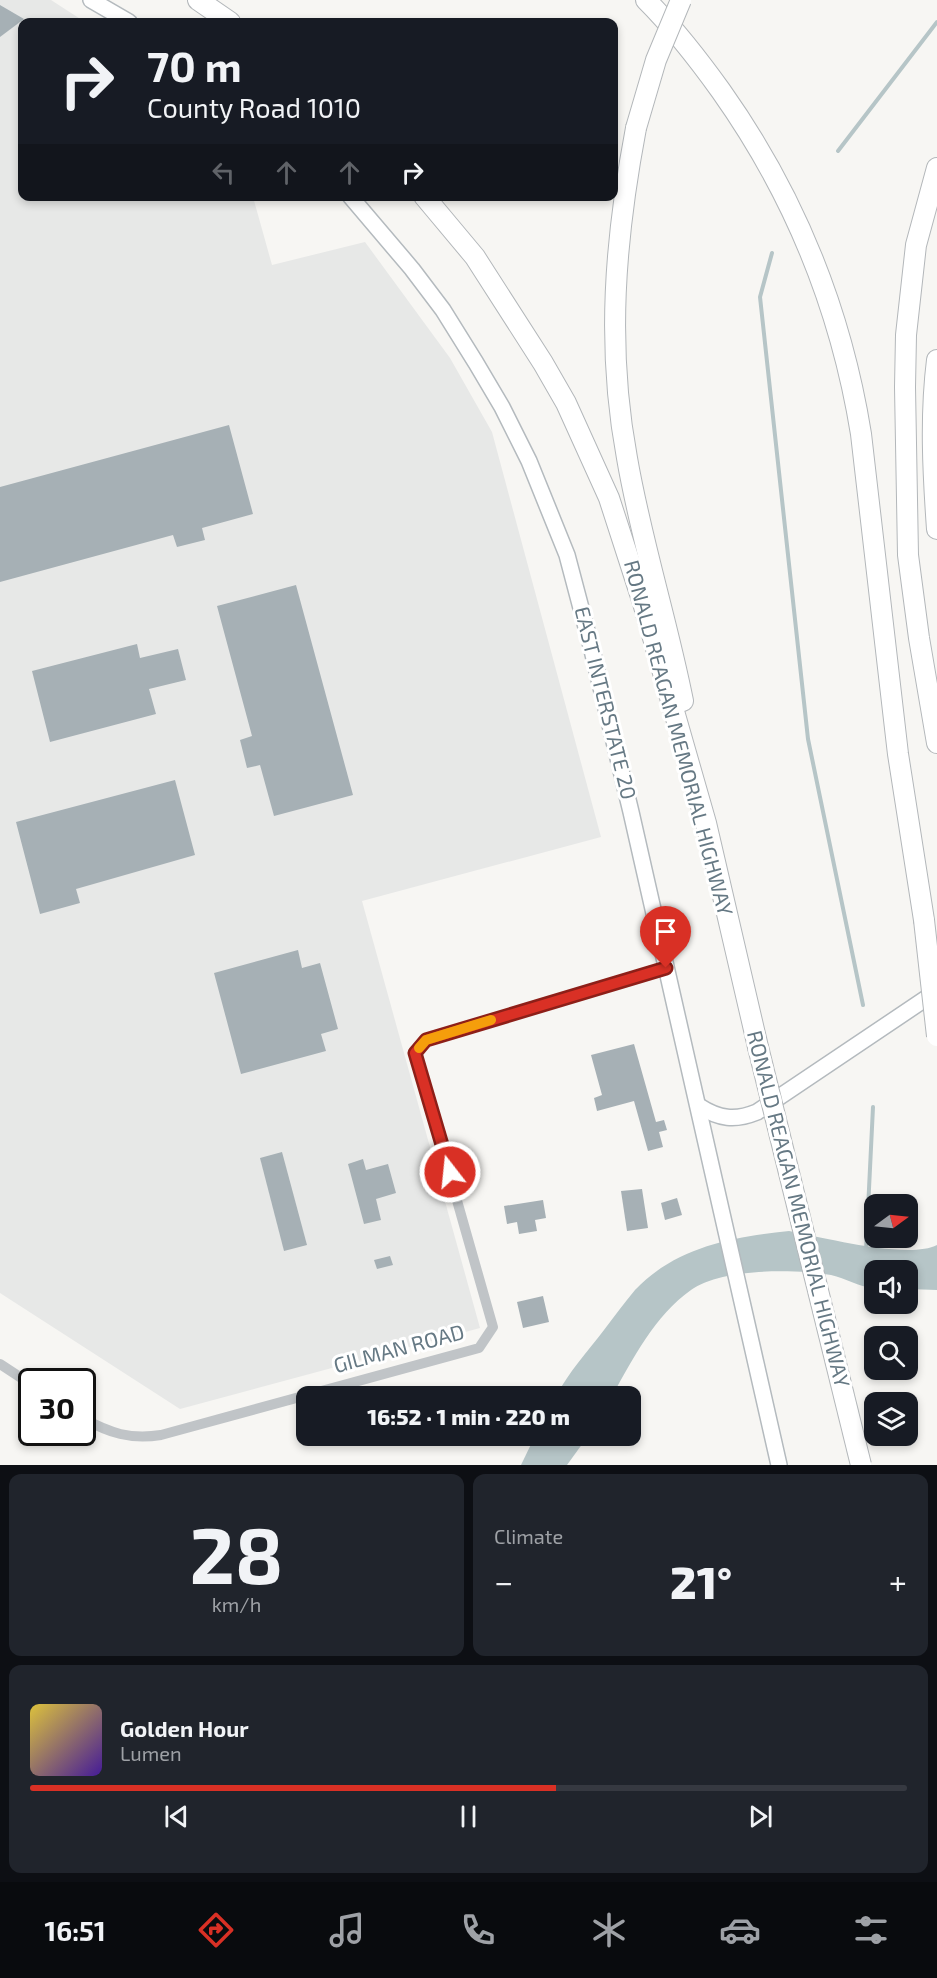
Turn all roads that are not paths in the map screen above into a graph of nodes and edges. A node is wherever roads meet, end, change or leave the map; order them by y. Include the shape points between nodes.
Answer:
1 (91, 0) edge
2 (198, 0) edge
3 (646, 0) edge
4 (681, 0) edge
5 (122, 18) edge
6 (224, 18) edge
7 (937, 168) edge
8 (354, 201) edge
9 (428, 201) edge
10 (937, 360) edge
11 (937, 529) edge
12 (937, 743) edge
13 (706, 823) junction
14 (666, 968) junction
15 (937, 991) edge
16 (937, 1036) edge
17 (699, 1106) junction
18 (0, 1364) edge
19 (18, 1376) edge
20 (96, 1425) edge
21 (779, 1465) edge
22 (861, 1465) edge

1 - 5 main road
2 - 6 highway
3 - 16 highway, bridge via 684,42 746,127 801,229 837,328 861,434 898,754 924,920
4 - 13 highway, bridge via 649,81 636,128 623,202 614,331 627,458 677,670
7 - 12 highway via 916,245 906,335 905,387 908,555
8 - 14 main road, EAST INTERSTATE 20 via 449,319 502,407 550,510 579,598
9 - 13 highway, RONALD REAGAN MEMORIAL HIGHWAY via 475,257 516,318 566,403 595,465 643,603
10 - 11 highway via 933,471
13 - 22 highway, RONALD REAGAN MEMORIAL HIGHWAY, bridge
14 - 17 main road, EAST INTERSTATE 20
14 - 20 street, GILMAN ROAD via 426,1040 415,1053 494,1327 479,1348 161,1435 119,1435
15 - 17 main road via 757,1112 733,1119 714,1115
17 - 21 main road, EAST INTERSTATE 20
18 - 19 street

